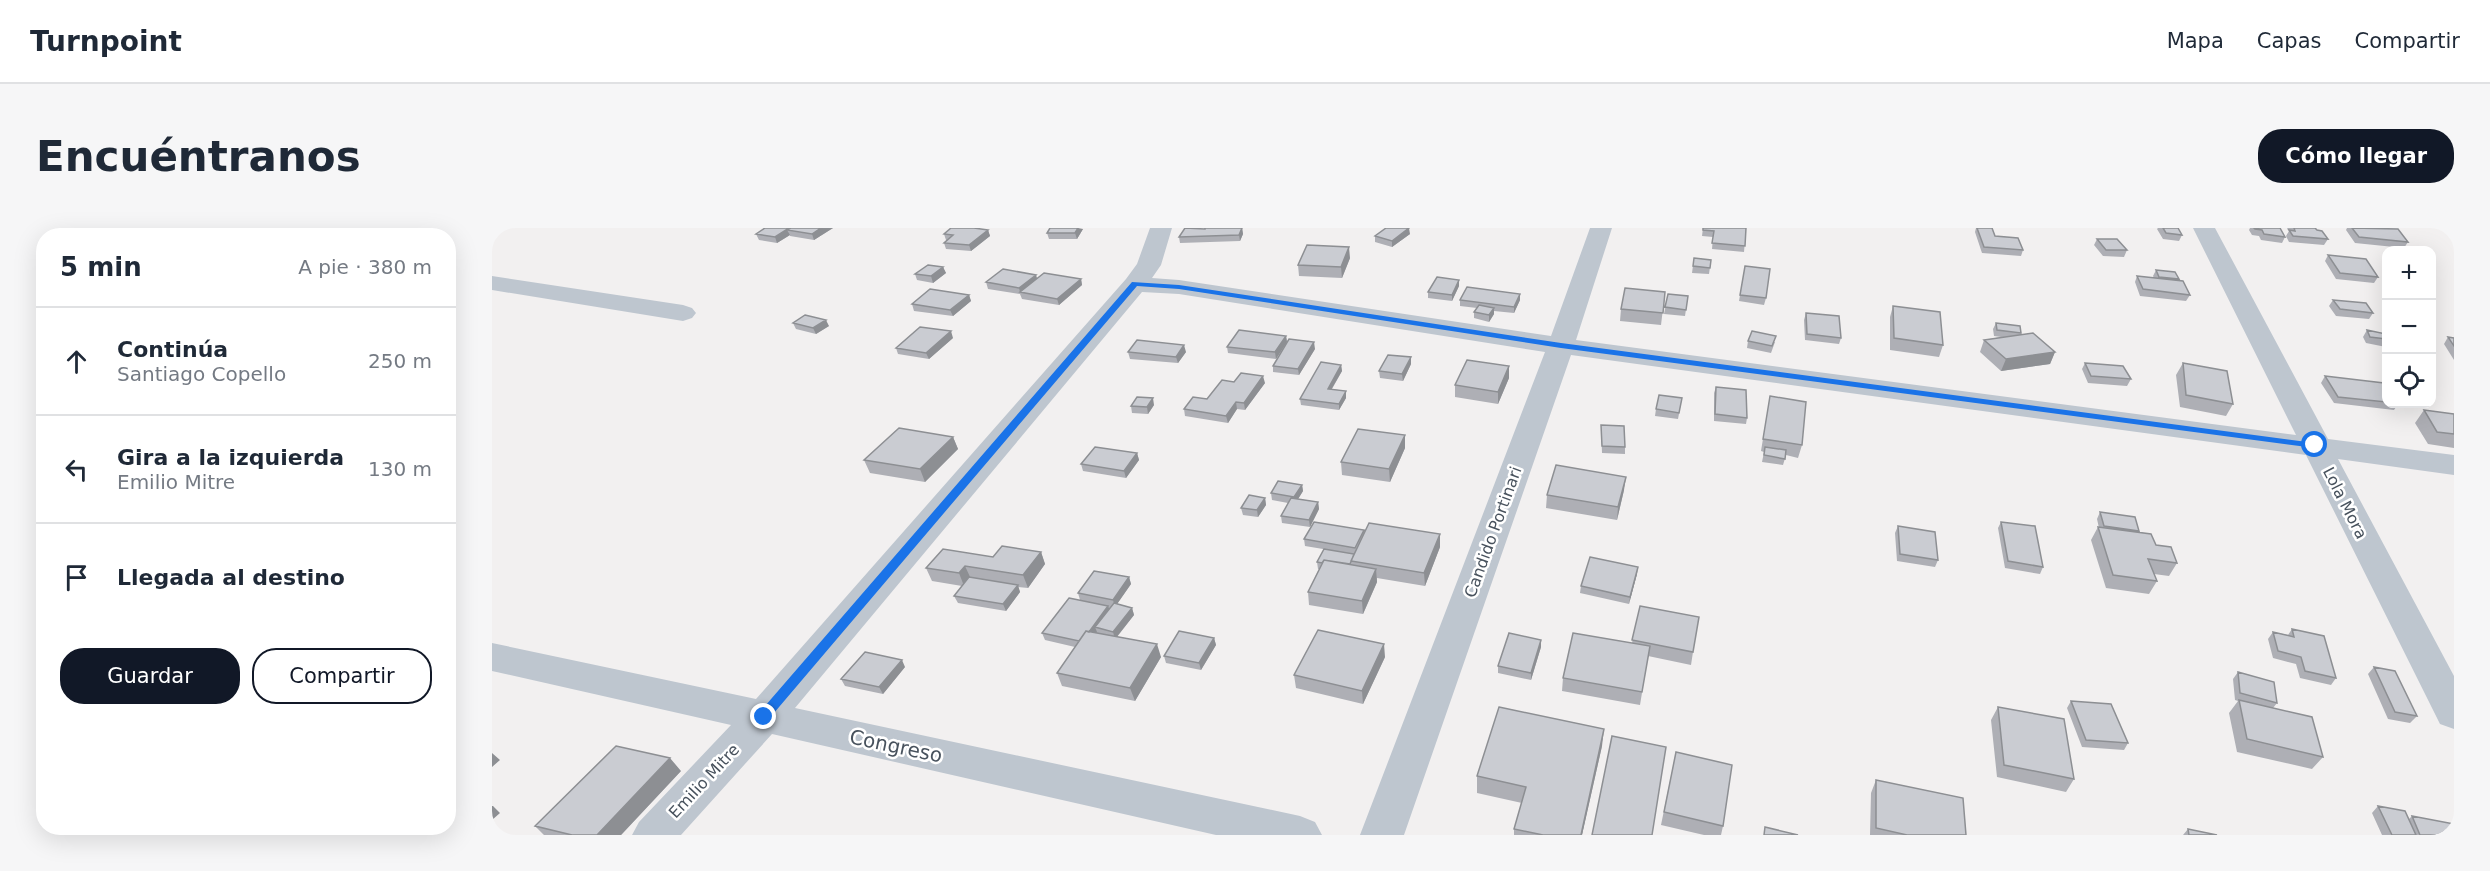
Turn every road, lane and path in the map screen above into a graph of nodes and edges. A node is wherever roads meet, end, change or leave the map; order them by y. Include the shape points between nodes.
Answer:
1 (1161, 228) edge
2 (1601, 228) edge
3 (2204, 228) edge
4 (492, 283) edge
5 (1135, 284) junction
6 (683, 313) dead end
7 (1561, 346) junction
8 (2315, 445) junction
9 (2454, 465) edge
10 (492, 657) edge
11 (2454, 713) edge
12 (764, 717) junction
13 (654, 835) edge
14 (1300, 835) edge
15 (1382, 835) edge

1 - 5 street, Emilio Mitre via 1149,265
2 - 7 street, Candido Portinari
3 - 8 street, Lola Mora
4 - 6 street
5 - 7 street via 1179,287
5 - 12 street, Emilio Mitre
7 - 8 street
7 - 15 street, Candido Portinari
8 - 9 street
8 - 11 street, Lola Mora
10 - 12 street, Congreso
12 - 13 street, Emilio Mitre
12 - 14 street, Congreso

